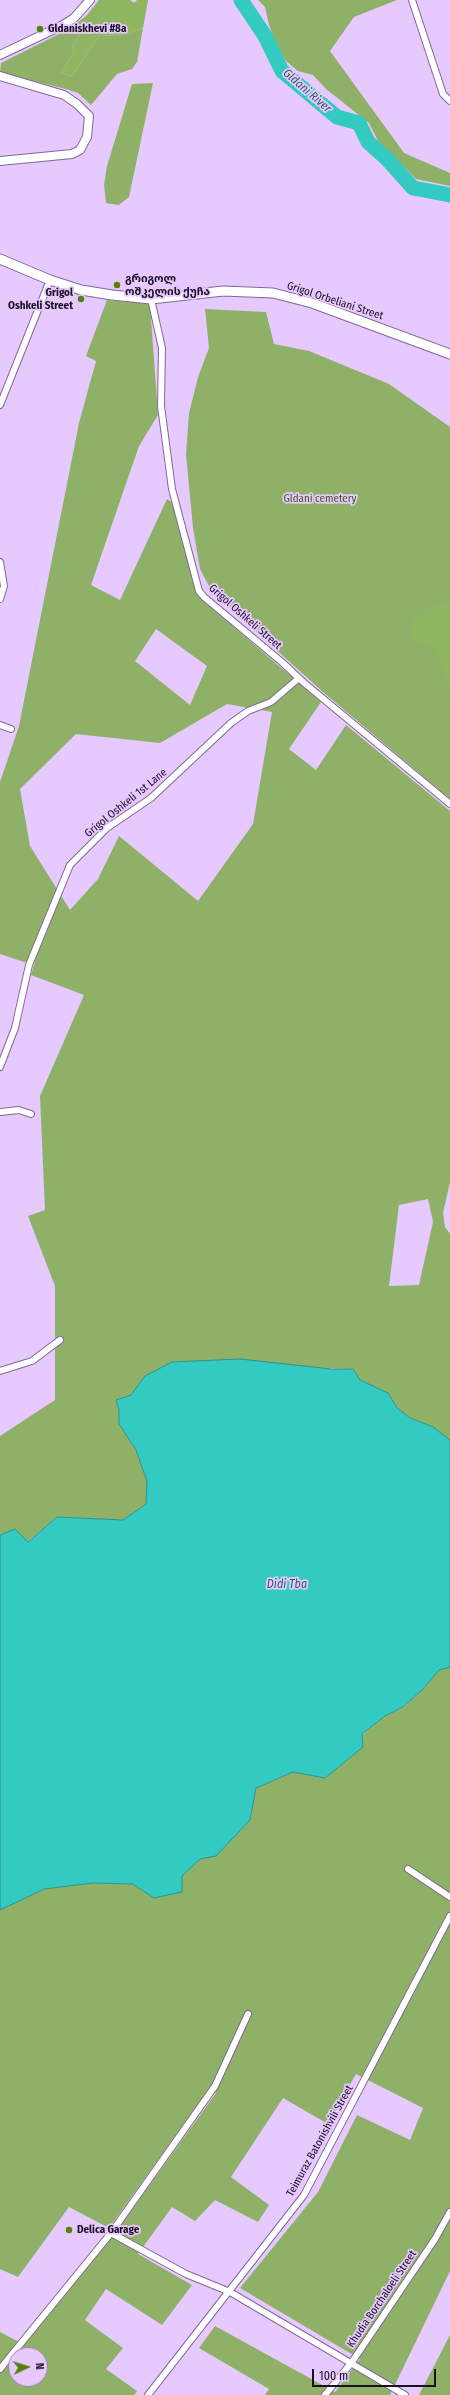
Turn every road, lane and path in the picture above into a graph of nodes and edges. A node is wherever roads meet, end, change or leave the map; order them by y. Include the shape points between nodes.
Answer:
1 (90, 0) edge
2 (412, 0) edge
3 (0, 55) edge
4 (0, 76) edge
5 (450, 101) edge
6 (0, 161) edge
7 (0, 258) edge
8 (50, 280) junction
9 (151, 299) junction
10 (450, 354) edge
11 (0, 405) edge
12 (0, 562) edge
13 (0, 600) edge
14 (299, 678) junction
15 (0, 725) edge
16 (11, 729) dead end
17 (450, 804) edge
18 (0, 1067) edge
19 (0, 1112) edge
20 (31, 1114) dead end
21 (60, 1340) dead end
22 (0, 1372) edge
23 (408, 1869) dead end
24 (450, 1897) edge
25 (450, 1916) edge
26 (248, 2014) dead end
27 (450, 2212) edge
28 (111, 2233) junction
29 (230, 2292) junction
30 (352, 2362) junction
31 (0, 2368) edge
32 (148, 2395) edge
33 (325, 2395) edge
34 (405, 2395) edge

1 - 3 street via 74,18 63,25
2 - 5 street via 443,94
4 - 6 street via 64,95 89,116 87,138 80,150 72,154
7 - 8 main road, Grigol Orbeliani Street
8 - 9 main road, Grigol Orbeliani Street via 81,290
8 - 11 street
9 - 10 main road, Grigol Orbeliani Street via 244,291 273,293 312,303
9 - 14 street, Grigol Oshkeli Street via 162,348 161,406 172,489 199,591
12 - 13 street via 4,586
14 - 17 street, Grigol Oshkeli Street
14 - 18 street, Grigol Oshkeli 1st Lane via 271,702 248,711 231,723 150,798 107,828 70,865 29,965 15,1028
15 - 16 street
19 - 20 street via 19,1110
21 - 22 street via 32,1361
23 - 24 street
25 - 29 street, Teimuraz Batonishvili Street via 304,2195
26 - 28 street via 215,2086
27 - 30 street, Khudia Borchaloeli Street
28 - 29 street via 186,2274
28 - 31 street
29 - 30 street
29 - 32 street, Teimuraz Batonishvili Street
30 - 33 street, Khudia Borchaloeli Street
30 - 34 street

